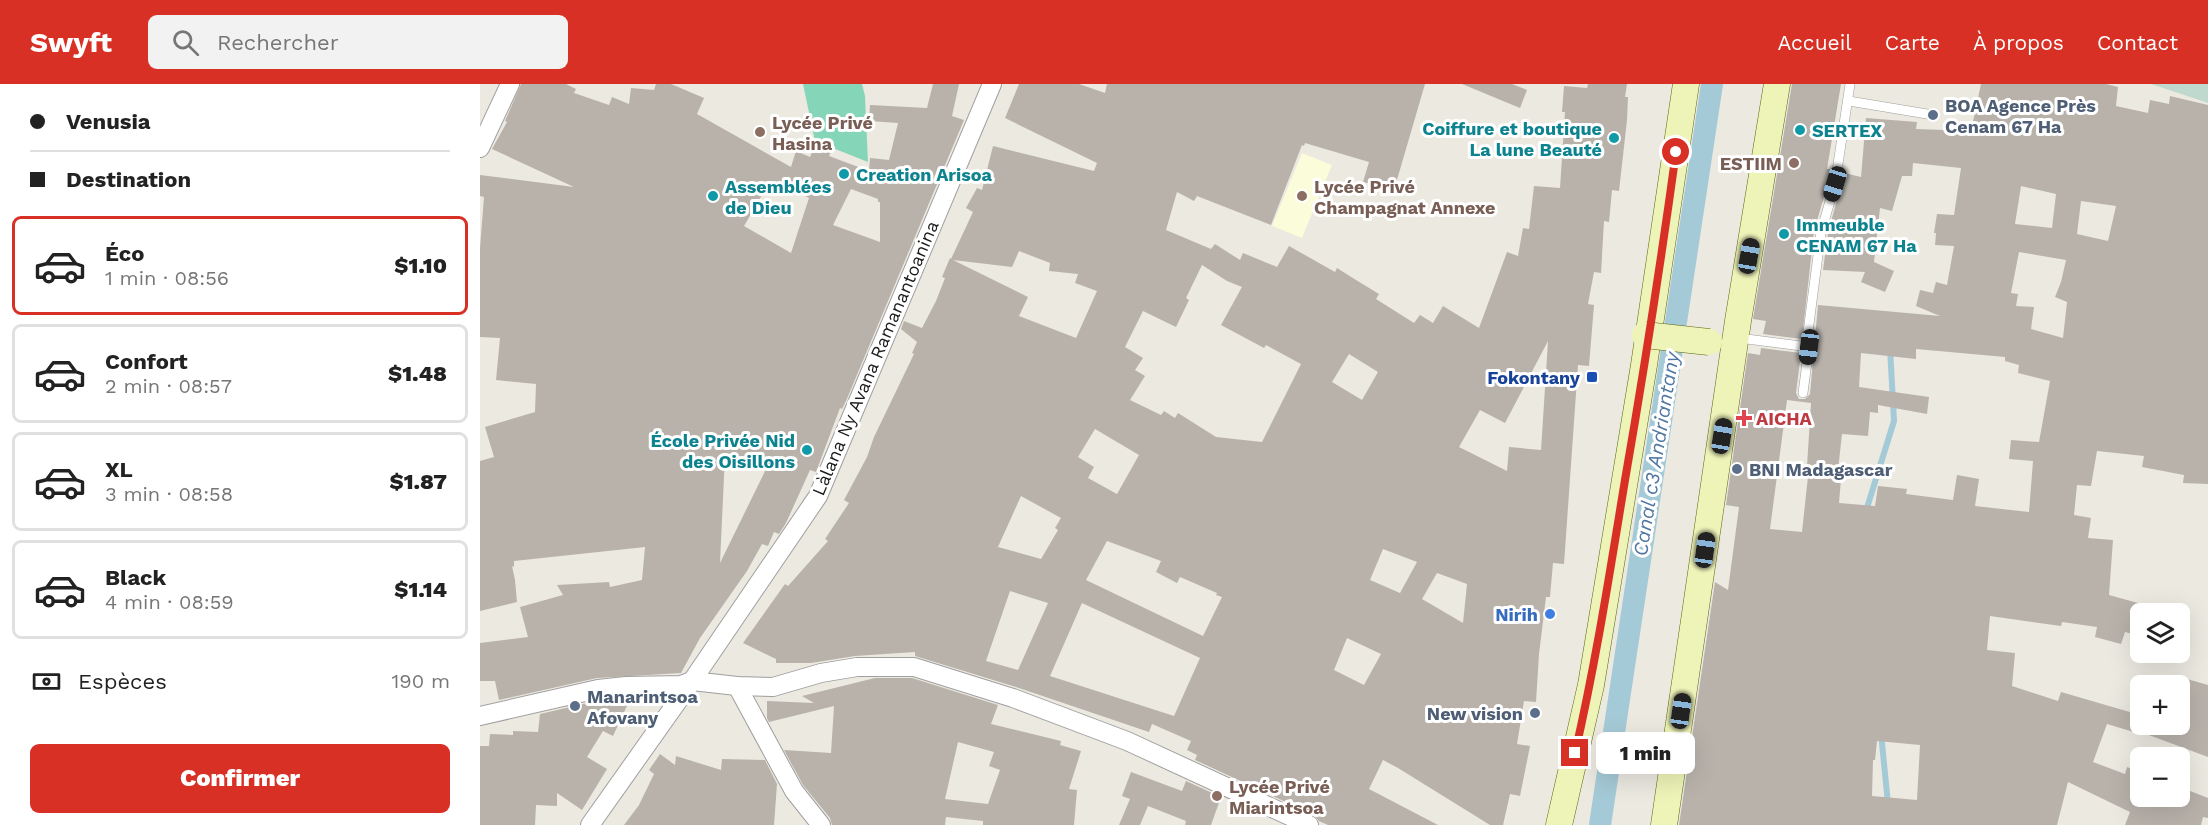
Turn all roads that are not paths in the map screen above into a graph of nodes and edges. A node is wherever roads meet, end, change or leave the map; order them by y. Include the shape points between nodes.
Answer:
1 (510, 84) edge
2 (992, 84) edge
3 (1686, 84) edge
4 (1777, 84) edge
5 (1851, 84) edge
6 (1849, 101) junction
7 (1933, 115) dead end
8 (480, 148) edge
9 (1653, 309) junction
10 (1738, 321) junction
11 (1809, 347) junction
12 (1803, 393) dead end
13 (692, 681) junction
14 (737, 686) junction
15 (480, 716) edge
16 (590, 825) edge
17 (821, 825) edge
18 (1309, 825) edge
19 (1558, 825) edge
20 (1664, 825) edge

1 - 8 street
2 - 13 street, Làlana Ny Avana Ramanantoanina via 818,496
3 - 9 main road
4 - 10 main road
5 - 6 lane
6 - 7 lane
6 - 11 lane via 1835,184 1821,232
9 - 10 main road, bridge via 1638,331 1645,335 1709,342
9 - 19 main road via 1591,685
10 - 11 lane via 1739,338
10 - 20 main road
11 - 12 lane
13 - 14 street
13 - 15 street via 681,685 598,689
13 - 16 street, Làlana Ny Avana Ramanantoanina
14 - 17 street via 794,791
14 - 18 street via 773,687 856,667 915,667 1127,741

